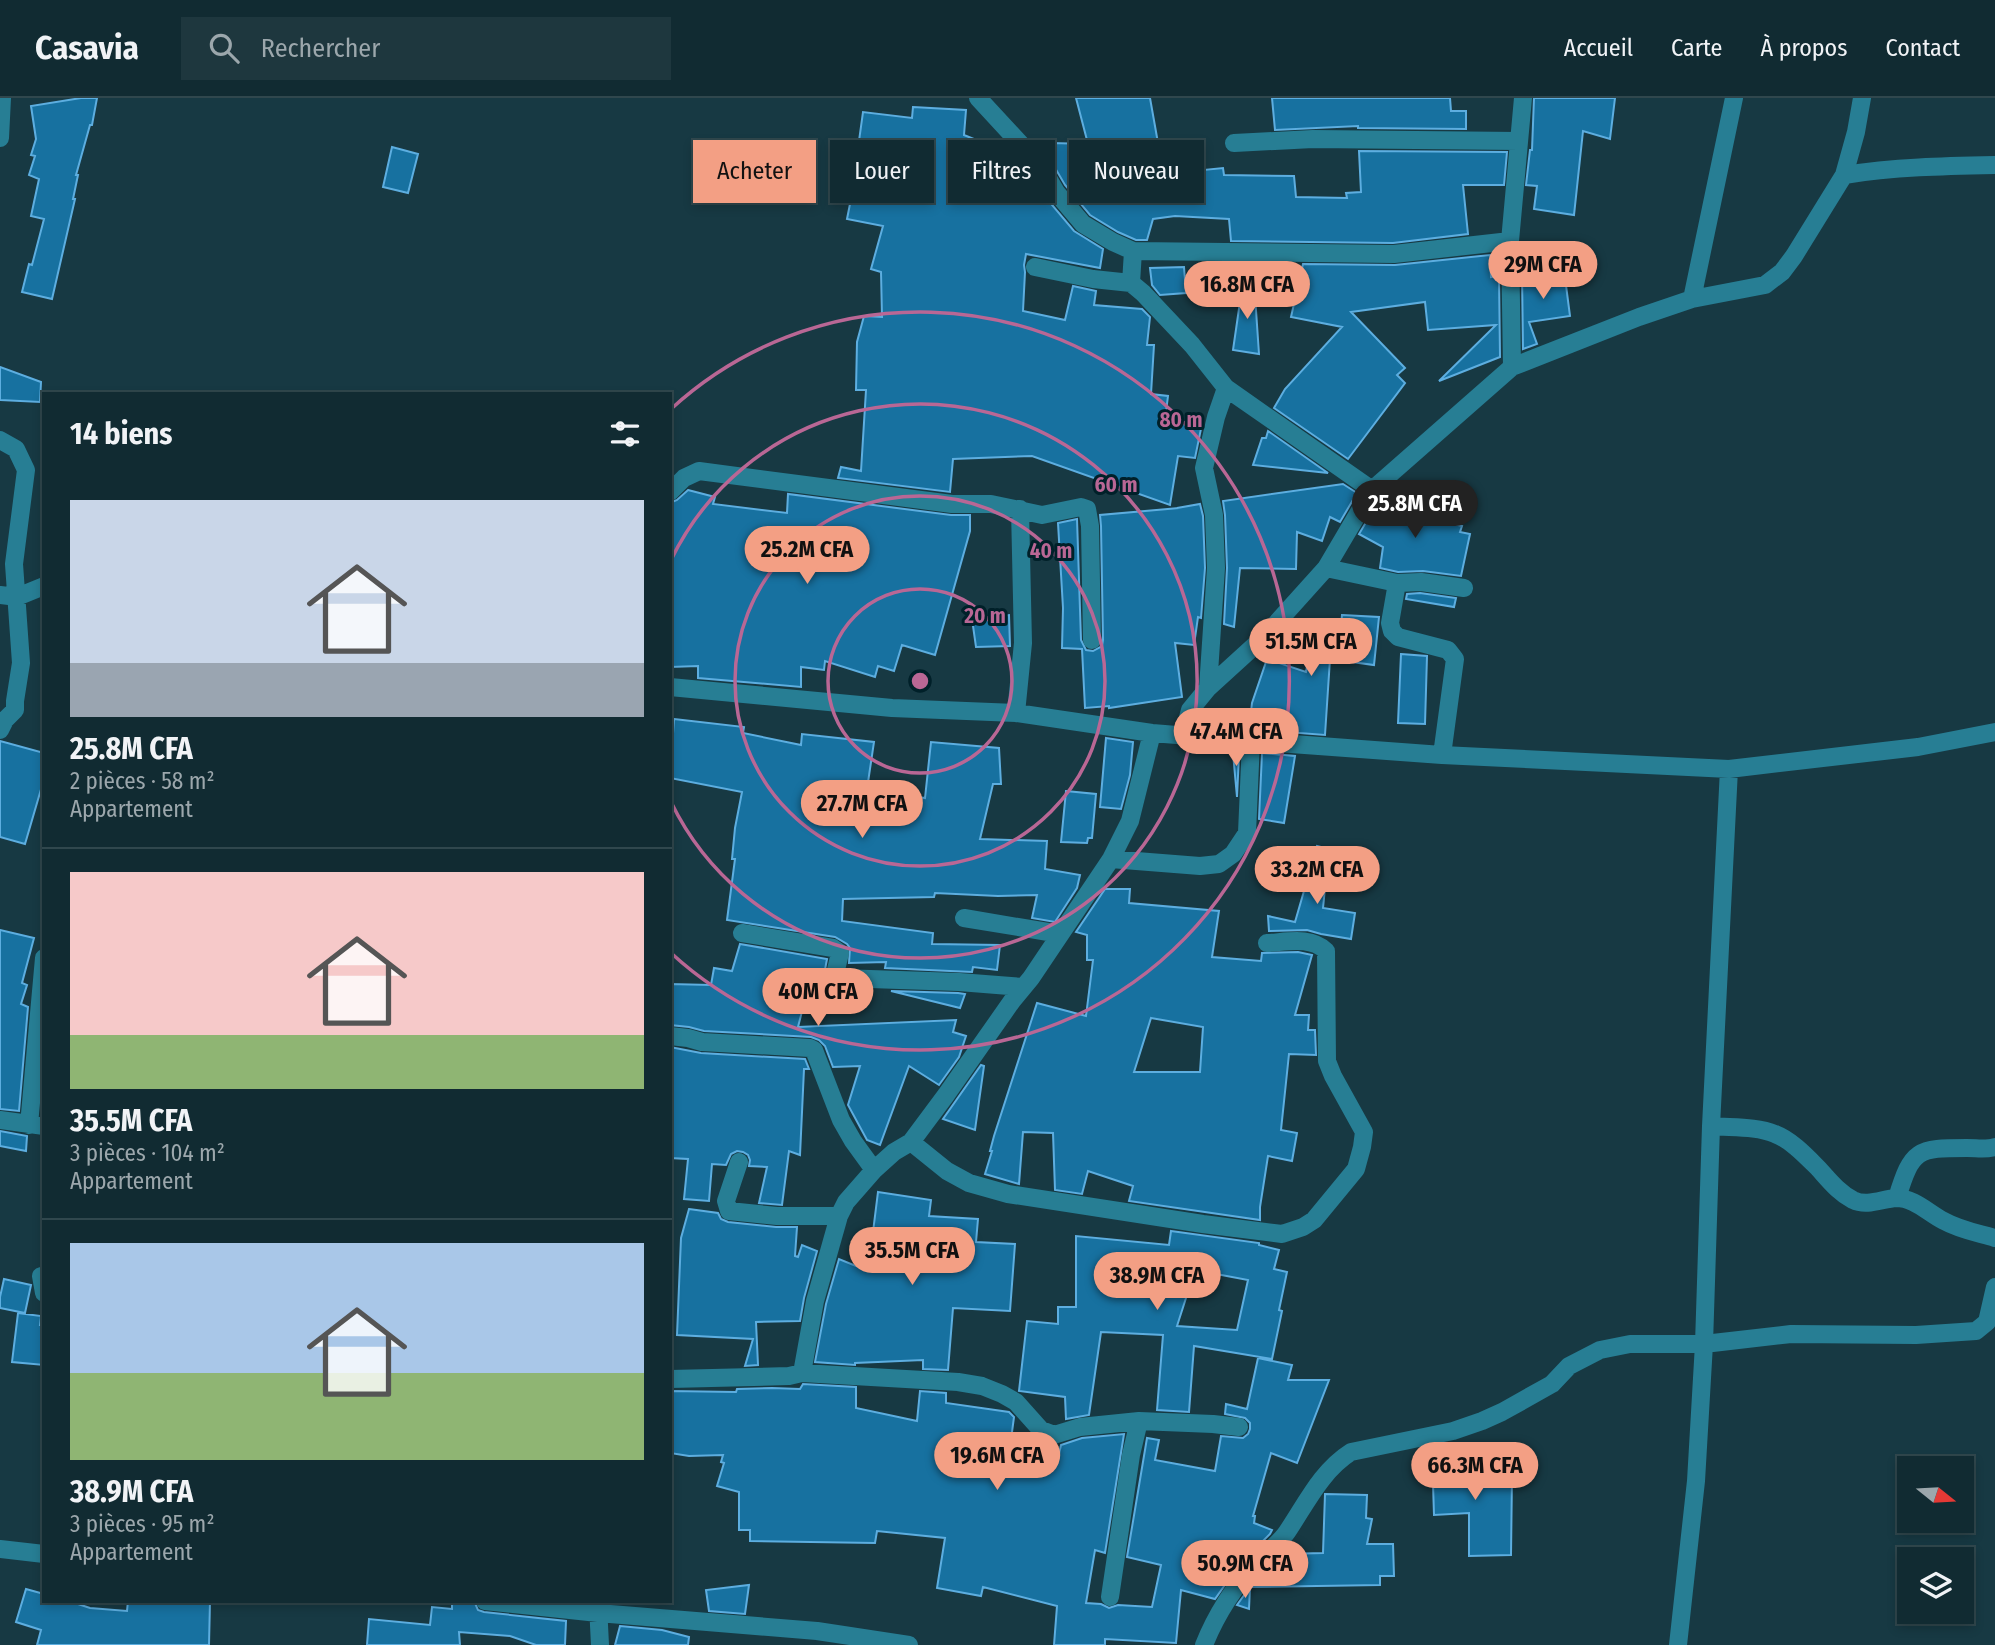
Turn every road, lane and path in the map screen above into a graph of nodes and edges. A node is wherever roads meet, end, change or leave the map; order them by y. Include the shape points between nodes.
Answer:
1 (2, 98) edge
2 (1522, 98) edge
3 (1734, 98) edge
4 (1862, 98) edge
5 (984, 100) edge
6 (0, 138) edge
7 (1519, 141) junction
8 (1234, 143) dead end
9 (1995, 165) edge
10 (1844, 175) junction
11 (1510, 241) junction
12 (1133, 251) junction
13 (1035, 267) dead end
14 (1131, 283) junction
15 (1692, 299) junction
16 (1512, 367) junction
17 (1226, 388) junction
18 (0, 440) edge
19 (672, 490) edge
20 (1372, 490) junction
21 (1020, 509) junction
22 (1326, 568) junction
23 (1397, 583) junction
24 (42, 587) edge
25 (1464, 588) dead end
26 (9, 596) edge
27 (1092, 640) dead end
28 (672, 687) edge
29 (1208, 688) junction
30 (1016, 713) junction
31 (0, 730) edge
32 (1995, 732) edge
33 (1152, 733) junction
34 (1183, 736) junction
35 (1251, 741) junction
36 (1442, 755) junction
37 (1729, 768) junction
38 (1111, 859) junction
39 (964, 918) dead end
40 (742, 933) dead end
41 (1060, 934) junction
42 (1267, 943) dead end
43 (1023, 987) junction
44 (42, 1000) edge
45 (672, 1036) edge
46 (0, 1120) edge
47 (36, 1125) edge
48 (1711, 1126) junction
49 (911, 1142) junction
50 (1995, 1147) edge
51 (739, 1162) dead end
52 (874, 1170) junction
53 (1897, 1198) junction
54 (839, 1216) junction
55 (1995, 1238) edge
56 (1995, 1287) edge
57 (1704, 1344) junction
58 (802, 1373) junction
59 (672, 1379) edge
60 (1139, 1421) junction
61 (1240, 1427) dead end
62 (0, 1549) edge
63 (42, 1554) edge
64 (1110, 1597) dead end
65 (523, 1603) edge
66 (598, 1607) edge
67 (600, 1645) edge
68 (909, 1645) edge
69 (1204, 1645) edge
70 (1678, 1645) edge

1 - 6 street
2 - 7 street
3 - 15 street
4 - 10 street
5 - 12 street via 1083,224
7 - 8 street
7 - 11 street
9 - 10 street
10 - 15 street via 1782,272 1765,285
11 - 12 street via 1394,254
11 - 16 street
12 - 14 street
13 - 14 street
14 - 17 street via 1192,345
15 - 16 street
16 - 20 street
17 - 20 street
17 - 29 street via 1204,468 1214,515 1216,568
18 - 26 street via 16,449 26,470
19 - 21 street via 699,471
20 - 22 street
21 - 27 street via 1042,515 1087,509
21 - 30 street via 1023,643
22 - 23 street
22 - 29 street via 1264,637
23 - 25 street
23 - 36 street via 1392,631 1398,637 1448,650 1454,659
24 - 26 street
26 - 31 street via 21,663 15,710
28 - 30 street via 892,708
29 - 34 street via 1190,710
30 - 33 street
32 - 37 street via 1918,747
33 - 34 street
33 - 38 street via 1130,821
34 - 35 street
35 - 36 street
35 - 38 street via 1247,833 1233,854 1219,864 1200,866
36 - 37 street
37 - 48 street
38 - 41 street
39 - 41 street
40 - 43 street via 833,948 840,953 835,974 840,978
41 - 43 street
42 - 49 street via 1307,941 1326,951 1327,1061 1364,1132 1356,1168 1314,1220 1303,1227 1282,1234 1008,1194 969,1183
43 - 49 street
44 - 47 street
45 - 52 street via 814,1050 841,1120
46 - 47 street
48 - 53 street via 1776,1134 1857,1202
48 - 57 street
49 - 52 street
50 - 53 street via 1925,1150 1912,1158
51 - 54 street via 726,1201 729,1210
52 - 54 street
53 - 55 street via 1913,1202 1942,1221
54 - 58 street via 815,1301
56 - 57 street via 1987,1322 1976,1331 1791,1334
57 - 69 street via 1630,1344 1600,1350 1569,1366 1552,1384 1482,1421 1350,1452 1339,1459 1285,1535 1231,1594
57 - 70 street via 1696,1481
58 - 59 street
58 - 60 street via 982,1386 1016,1402 1041,1430 1054,1435 1080,1427
60 - 61 street
60 - 64 street
62 - 63 street
65 - 66 street
66 - 67 street
66 - 68 street

